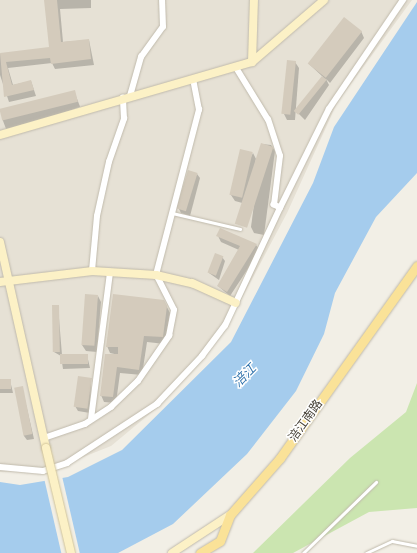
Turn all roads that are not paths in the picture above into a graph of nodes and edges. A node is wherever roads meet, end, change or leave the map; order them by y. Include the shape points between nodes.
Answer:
1 (162, 0) edge
2 (254, 0) edge
3 (324, 0) edge
4 (403, 0) edge
5 (252, 62) junction
6 (236, 68) junction
7 (193, 80) junction
8 (126, 97) junction
9 (0, 135) edge
10 (280, 208) junction
11 (172, 213) junction
12 (240, 229) dead end
13 (0, 242) edge
14 (417, 266) edge
15 (92, 271) junction
16 (110, 272) junction
17 (156, 275) junction
18 (9, 280) junction
19 (0, 282) edge
20 (236, 303) junction
21 (91, 419) junction
22 (44, 438) junction
23 (0, 467) edge
24 (376, 482) dead end
25 (230, 516) junction
26 (417, 546) edge
27 (71, 553) edge
28 (172, 553) edge
29 (200, 553) edge
30 (303, 553) edge
31 (366, 553) edge

1 - 8 street via 163,27 141,58
2 - 5 street
3 - 5 street via 286,36
4 - 10 street via 329,109
5 - 6 street
6 - 7 street
6 - 10 street via 268,120 280,156 274,205
7 - 8 street
7 - 11 street via 199,110
8 - 9 street
8 - 15 street via 124,119 109,162 97,216
10 - 20 street
11 - 12 lane
11 - 17 street
13 - 18 street
14 - 25 main road, 涪江南路 via 280,458
15 - 16 street
15 - 18 street
16 - 17 street
16 - 21 street
17 - 20 street via 192,283
17 - 21 street via 174,310 169,336 138,381
18 - 19 street
18 - 22 street
20 - 23 street via 225,326 202,356 157,404 67,463 43,471
21 - 22 street
22 - 27 street, bridge
24 - 30 lane
25 - 28 street, 涪江南路
25 - 29 main road via 220,541
26 - 31 lane via 392,541

